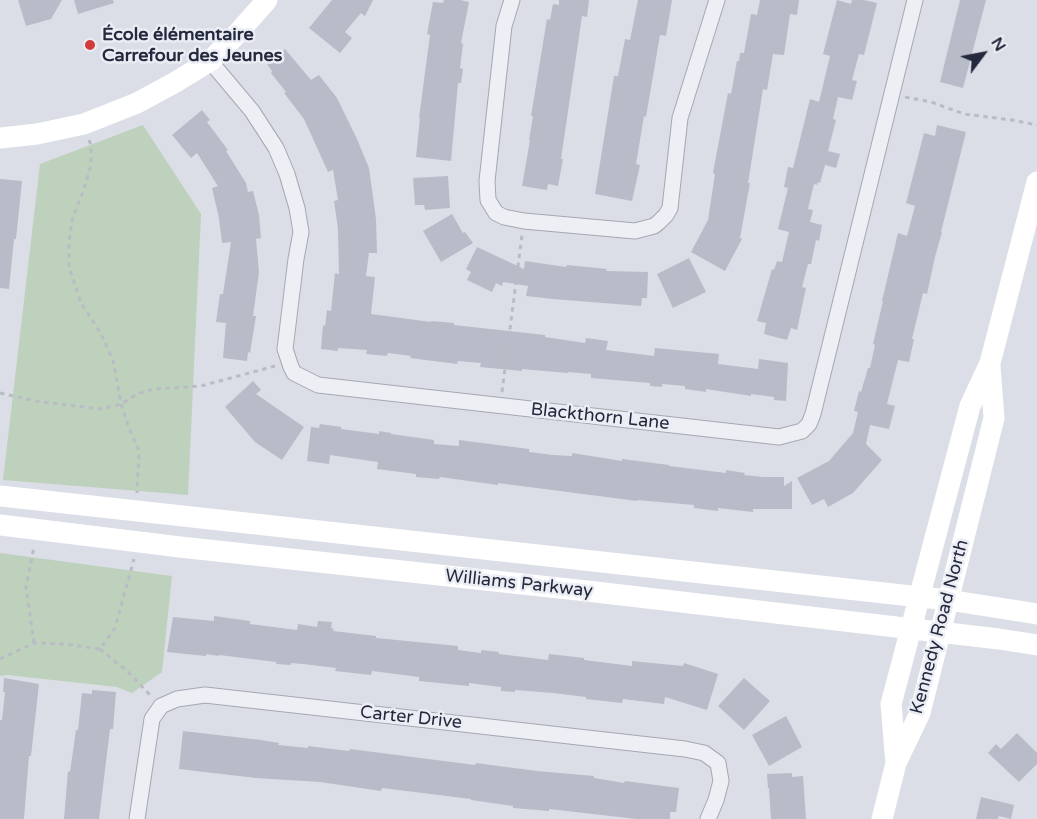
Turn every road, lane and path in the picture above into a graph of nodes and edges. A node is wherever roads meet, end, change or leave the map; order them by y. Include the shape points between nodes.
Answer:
1 (267, 0) edge
2 (512, 0) edge
3 (717, 0) edge
4 (915, 0) edge
5 (210, 61) junction
6 (892, 94) junction
7 (84, 124) junction
8 (1037, 125) edge
9 (0, 138) edge
10 (1037, 182) edge
11 (524, 221) junction
12 (990, 363) junction
13 (291, 367) junction
14 (0, 393) edge
15 (121, 404) junction
16 (500, 406) junction
17 (137, 495) dead end
18 (0, 496) edge
19 (0, 525) edge
20 (37, 529) junction
21 (134, 559) dead end
22 (919, 598) junction
23 (948, 600) junction
24 (1037, 614) edge
25 (911, 629) junction
26 (940, 633) junction
27 (34, 643) junction
28 (1037, 645) edge
29 (100, 649) junction
30 (0, 659) edge
31 (161, 706) junction
32 (896, 763) junction
33 (137, 819) edge
34 (708, 819) edge
35 (882, 819) edge

1 - 5 main road
2 - 11 street via 504,26 487,189 496,213
3 - 11 street via 680,118 666,215 654,225 635,231
4 - 6 street, Blackthorn Lane
5 - 7 main road via 137,103
5 - 13 street via 252,111 276,148 297,208 301,232 285,349
6 - 8 path via 964,114
6 - 16 street, Blackthorn Lane via 813,414 802,431 779,437
7 - 9 main road
7 - 15 path via 91,145 91,165 72,220 69,267 81,303 113,360
10 - 12 main road, Kennedy Road North
11 - 16 path
12 - 22 main road, Kennedy Road North via 970,406
12 - 23 main road, Kennedy Road North via 994,418
13 - 15 path via 279,365 201,386 154,389
13 - 16 street, Blackthorn Lane via 294,373 318,385
14 - 15 path via 100,409
15 - 17 path via 139,451
18 - 22 main road, Williams Parkway
19 - 20 main road, Williams Parkway
20 - 25 main road, Williams Parkway
20 - 27 path via 26,587
21 - 29 path via 115,628
22 - 23 main road, Williams Parkway
22 - 25 main road, Kennedy Road North
23 - 24 main road, Williams Parkway
23 - 26 main road, Kennedy Road North
25 - 26 main road, Williams Parkway
25 - 32 main road, Kennedy Road North via 891,704
26 - 28 main road, Williams Parkway
26 - 32 main road, Kennedy Road North via 920,713
27 - 29 path
27 - 30 path
29 - 31 path
31 - 33 street via 152,719
31 - 34 street, Carter Drive via 205,695 685,748 704,753 718,764 721,781
32 - 35 main road

